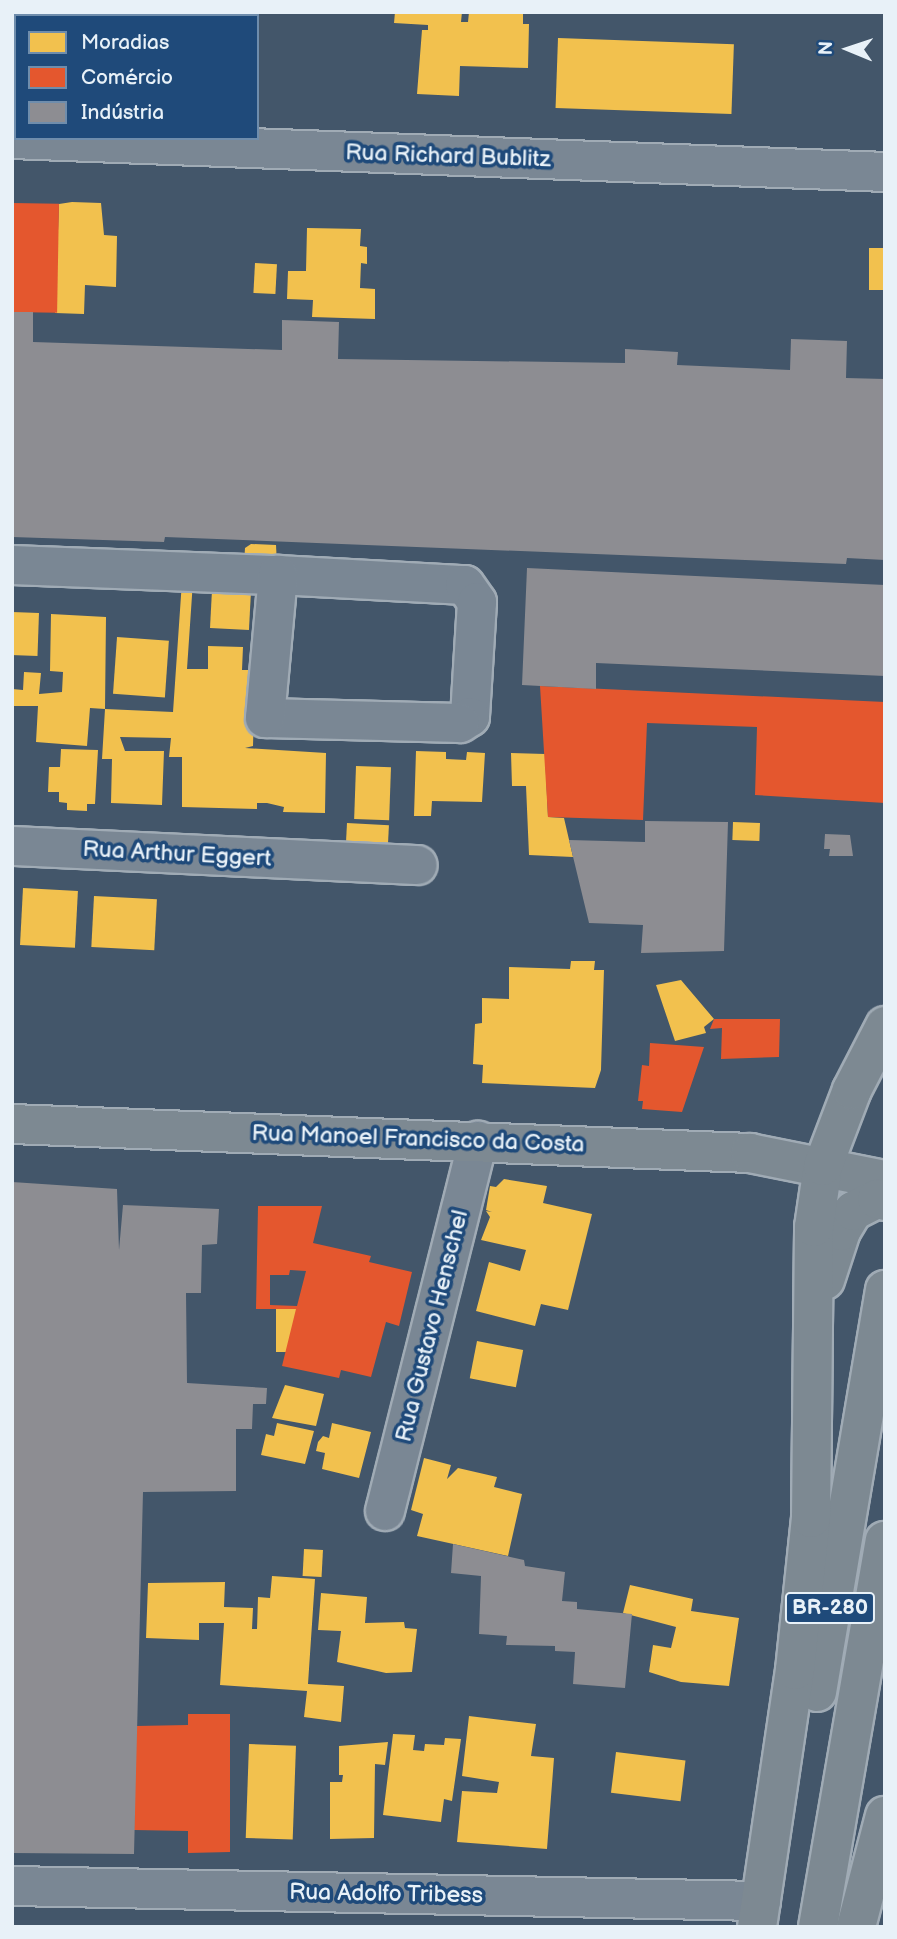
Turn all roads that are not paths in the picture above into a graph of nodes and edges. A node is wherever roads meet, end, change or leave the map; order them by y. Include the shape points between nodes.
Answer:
1 (38, 140) edge
2 (885, 172) edge
3 (12, 565) edge
4 (278, 575) junction
5 (12, 846) edge
6 (418, 865) dead end
7 (885, 1026) edge
8 (12, 1124) edge
9 (478, 1141) junction
10 (822, 1166) junction
11 (885, 1180) edge
12 (885, 1201) edge
13 (885, 1290) edge
14 (814, 1333) junction
15 (385, 1511) dead end
16 (885, 1541) edge
17 (885, 1816) edge
18 (12, 1886) edge
19 (766, 1918) edge
20 (818, 1927) edge
21 (856, 1927) edge

1 - 2 street, Rua Richard Bublitz
3 - 4 street
4 - 4 street via 265,718 460,723 470,718 477,603 465,586
5 - 6 street, Rua Arthur Eggert
7 - 10 main road via 852,1090
8 - 9 main road, Rua Manoel Francisco da Costa
9 - 10 main road, Rua Manoel Francisco da Costa via 750,1153
9 - 15 street, Rua Gustavo Henschel
10 - 11 main road, Rua Manoel Francisco da Costa
10 - 14 main road via 814,1227
12 - 14 main road via 877,1199 853,1211 841,1231 826,1273
13 - 19 main road, BR-280
14 - 19 main road via 811,1518
16 - 20 main road, BR-280
17 - 21 main road
18 - 19 street, Rua Adolfo Tribess

